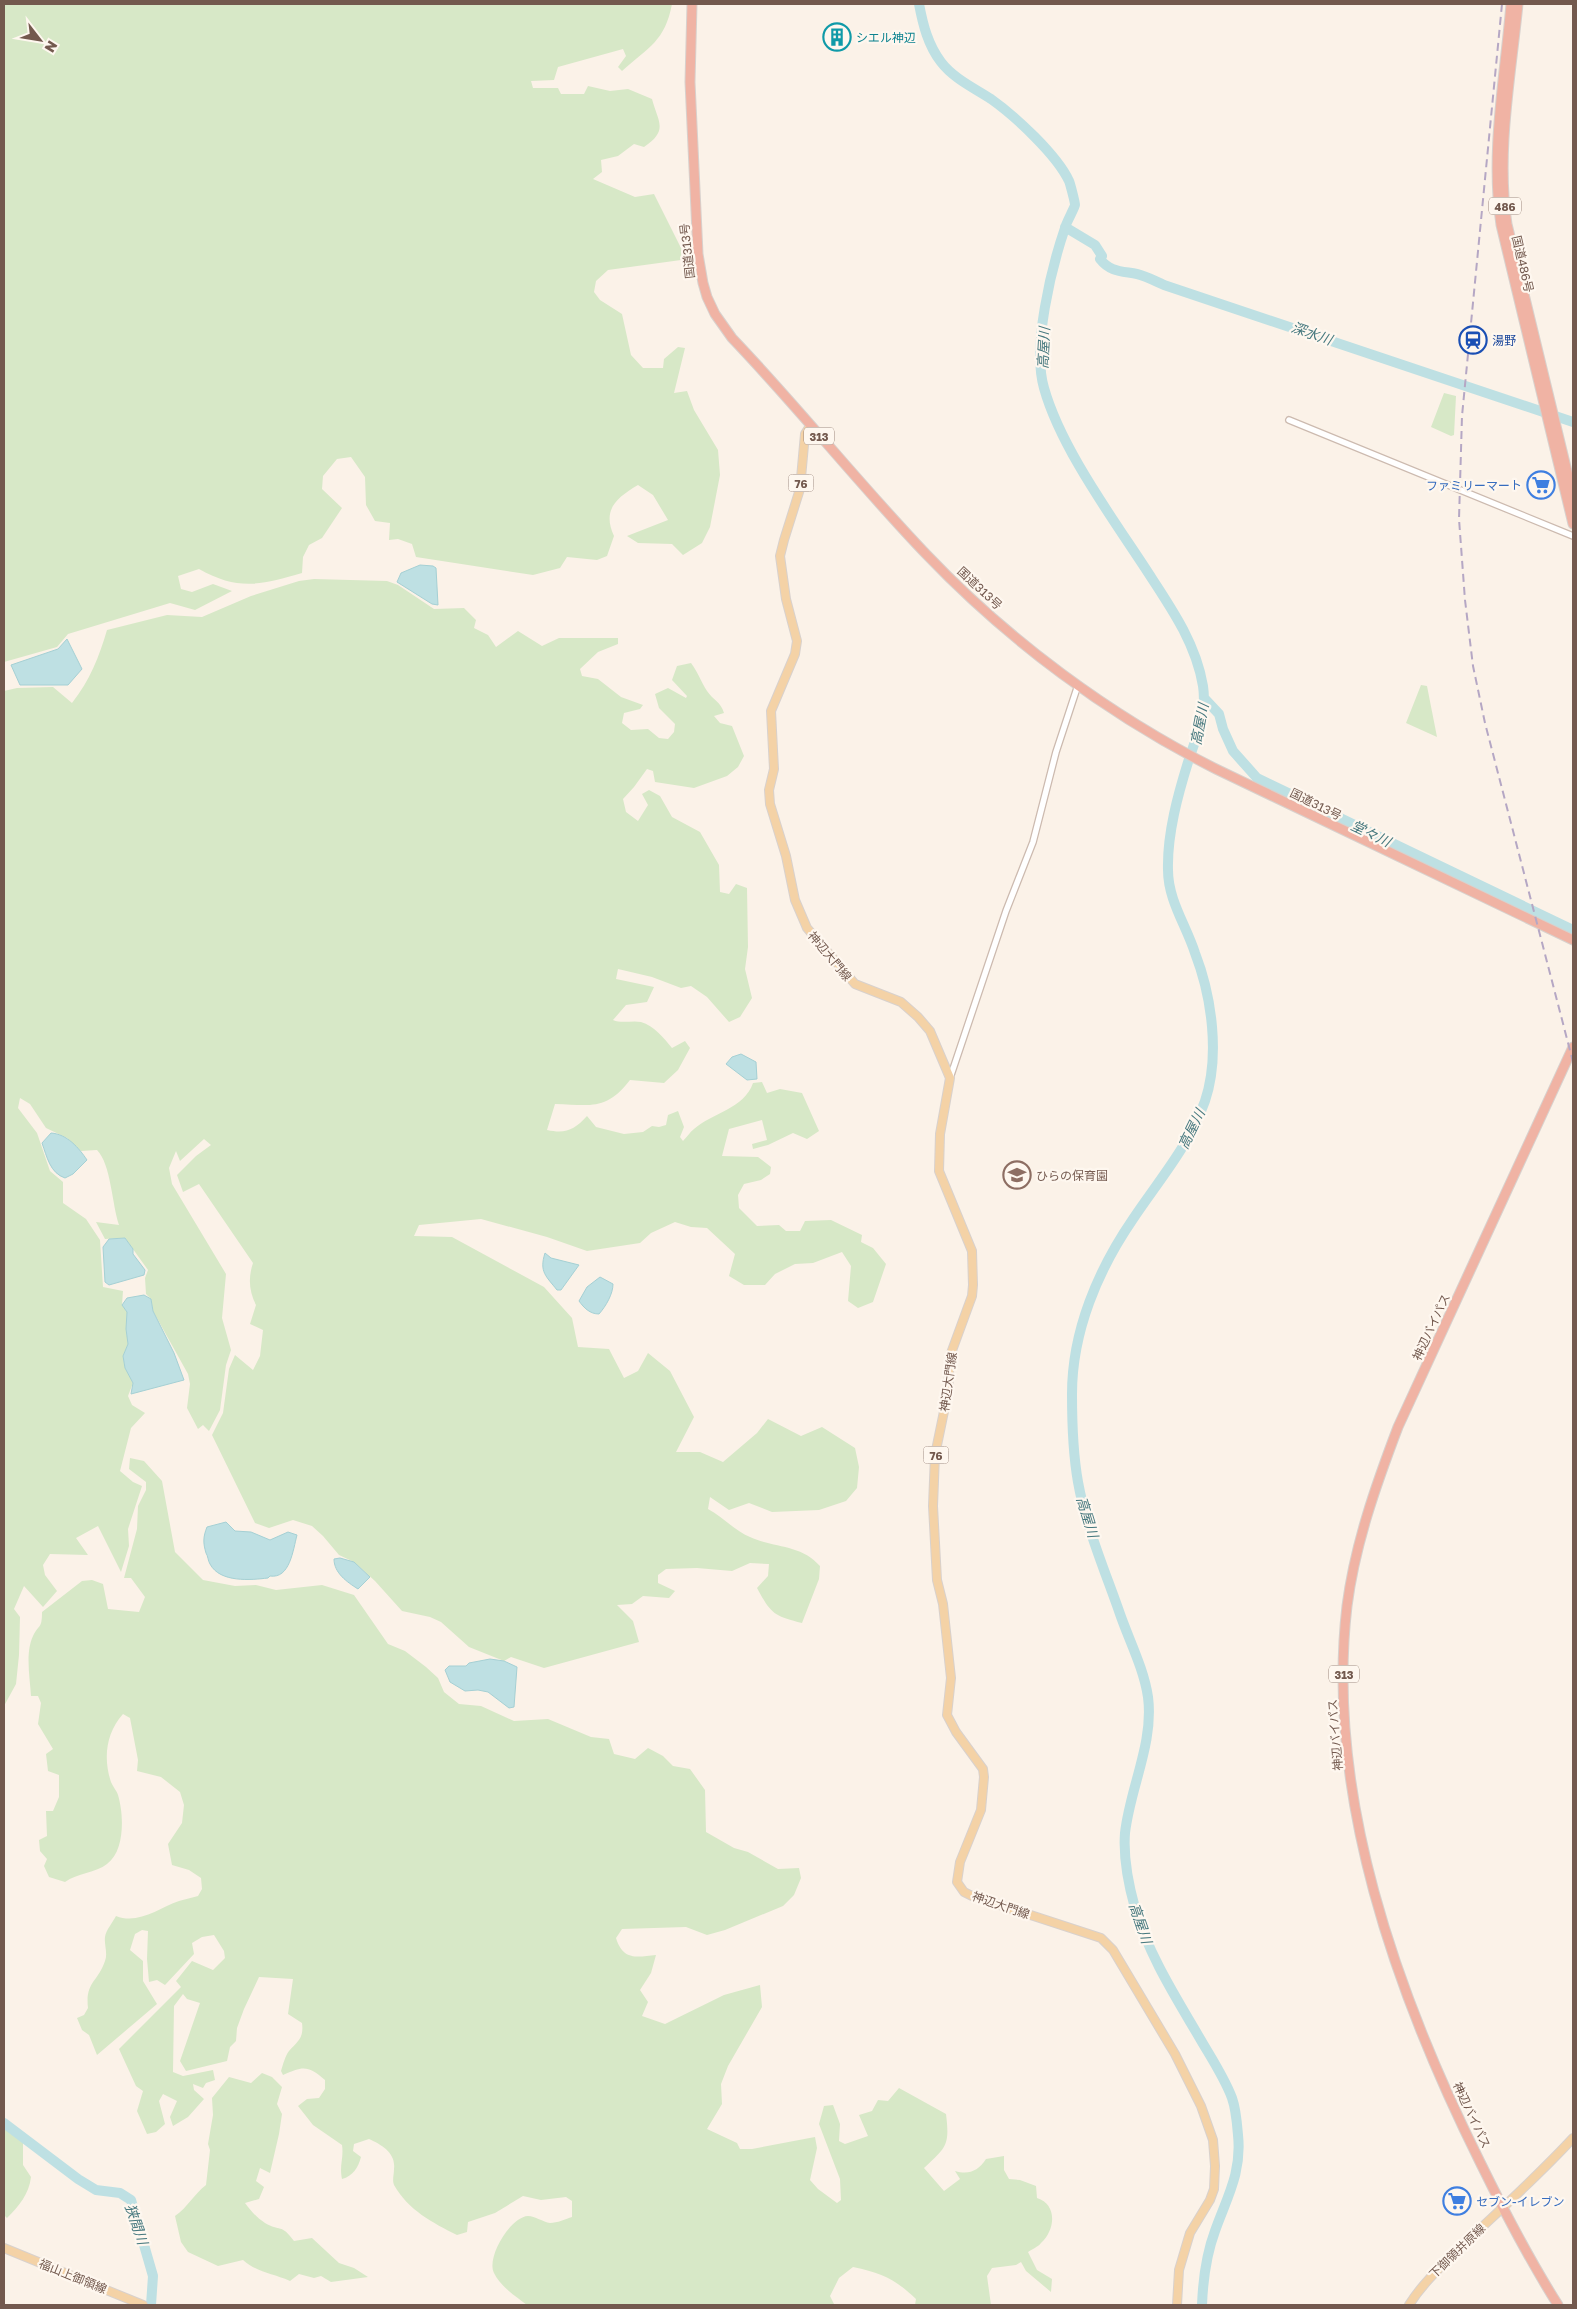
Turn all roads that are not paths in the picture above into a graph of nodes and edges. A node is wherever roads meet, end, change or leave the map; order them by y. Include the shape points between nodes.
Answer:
1 (692, 4) edge
2 (1511, 4) edge
3 (1518, 4) edge
4 (1547, 402) junction
5 (1289, 420) dead end
6 (1552, 422) junction
7 (810, 426) junction
8 (1573, 496) edge
9 (1573, 524) edge
10 (1573, 536) edge
11 (1078, 685) junction
12 (1573, 940) edge
13 (1573, 1046) edge
14 (950, 1078) junction
15 (1573, 2138) edge
16 (1502, 2208) junction
17 (4, 2248) edge
18 (143, 2305) edge
19 (1178, 2305) edge
20 (1409, 2305) edge
21 (1558, 2305) edge

1 - 7 highway, 国道313号 / 313 via 692,119 698,254 703,283 715,314 728,333
2 - 4 highway, 国道486号 / 486 via 1497,147 1497,194 1501,225
3 - 4 highway, 国道486号 / 486 via 1503,148 1503,195
4 - 6 highway, 国道486号 / 486
5 - 10 street
6 - 8 highway, 国道486号 / 486
6 - 9 highway, 国道486号 / 486
7 - 11 highway, 国道313号 / 313 via 927,555 1012,634
7 - 14 main road, 神辺大門線 / 76 via 805,434 800,489 780,556 786,599 797,641 795,654 771,711 774,769 769,790 770,804 796,900 807,928 855,984 901,1002 918,1017 930,1031
11 - 12 highway, 国道313号 / 313 via 1174,747 1212,767
11 - 14 street via 1056,752 1033,842 1006,911
13 - 16 highway, 神辺バイパス / 313 via 1389,1452 1362,1530 1352,1575 1344,1655 1344,1706 1356,1816 1373,1885 1416,2020
14 - 19 main road, 神辺大門線 / 76 via 940,1134 939,1171 972,1251 973,1285 950,1356 948,1392 936,1455 933,1506 937,1580 943,1604 951,1678 947,1715 983,1769 984,1777 981,1810 960,1862 958,1882 964,1892 972,1896 1101,1938 1113,1950 1179,2062 1208,2121 1215,2166 1214,2189 1190,2233 1180,2265
15 - 16 main road, 下御領井原線
16 - 20 main road, 下御領井原線 via 1439,2267 1420,2287
16 - 21 highway, 神辺バイパス / 313
17 - 18 main road, 福山上御領線

